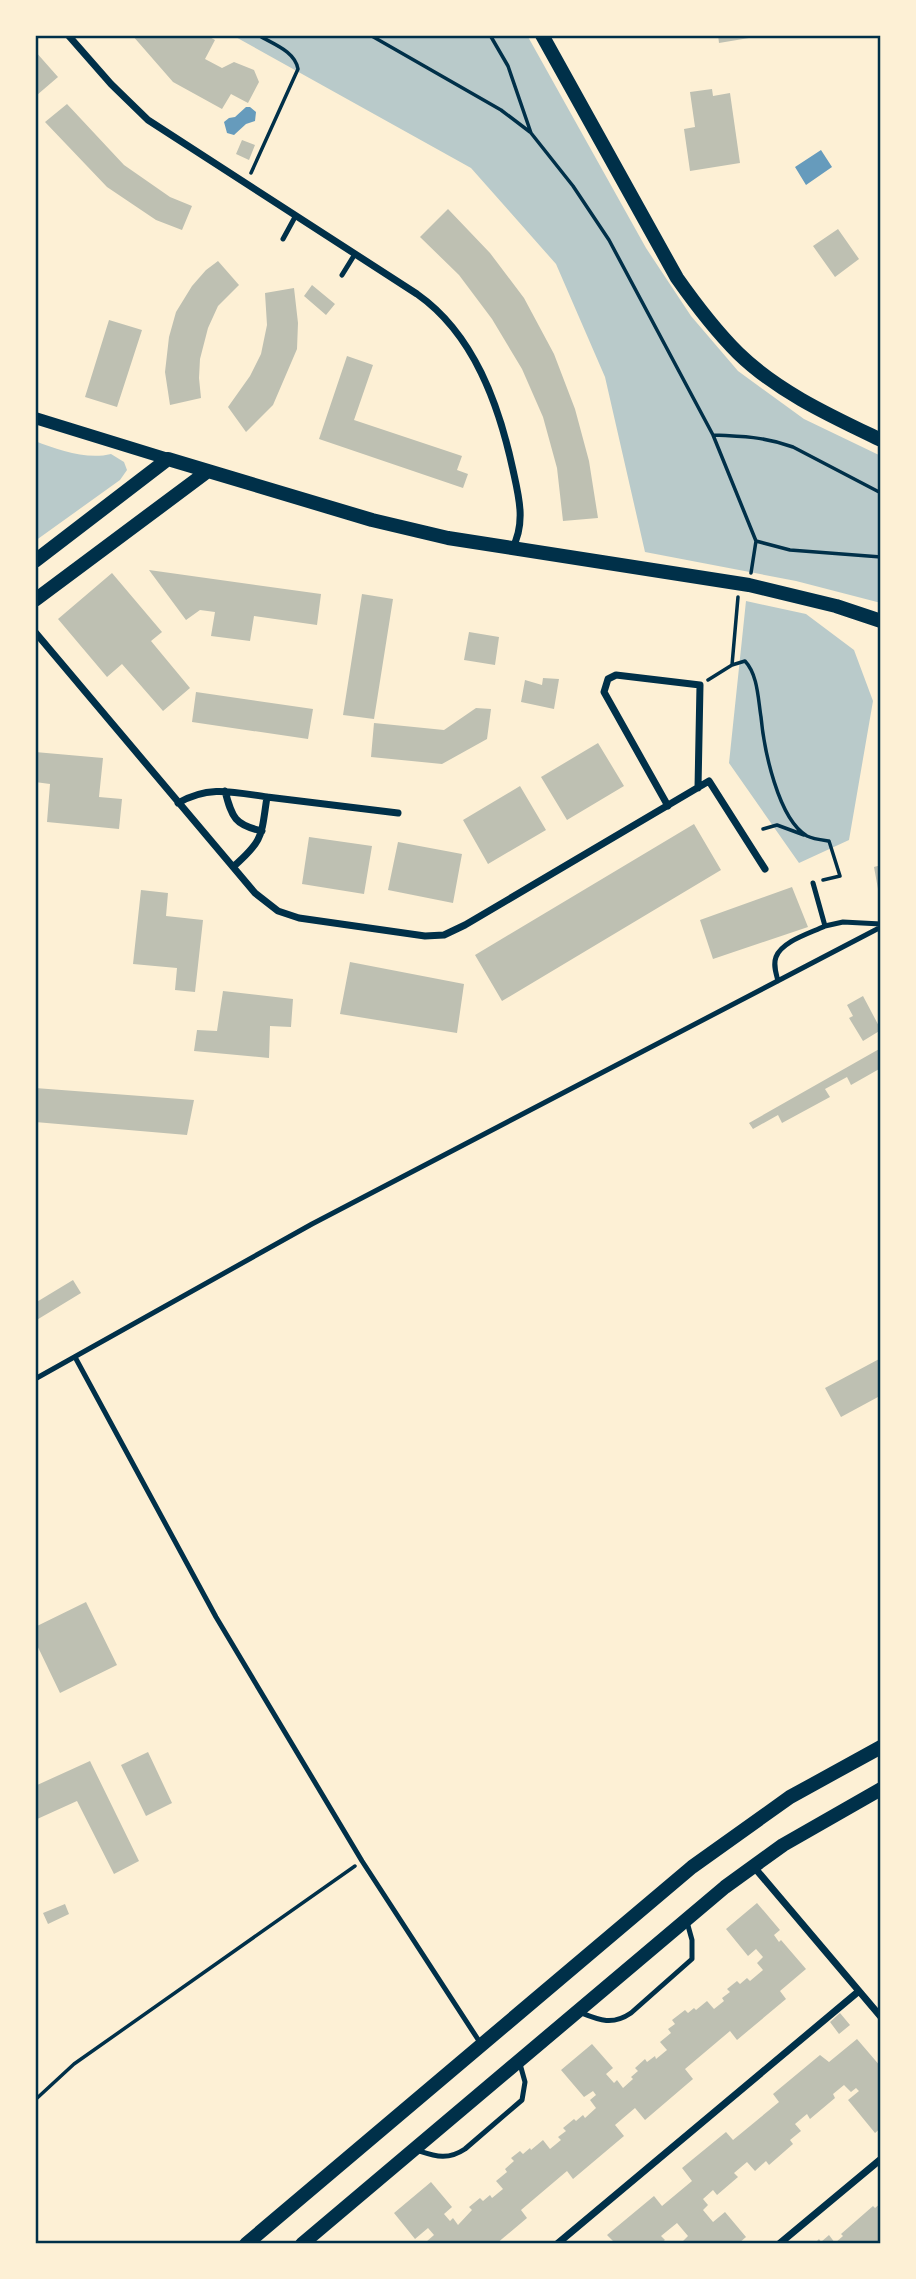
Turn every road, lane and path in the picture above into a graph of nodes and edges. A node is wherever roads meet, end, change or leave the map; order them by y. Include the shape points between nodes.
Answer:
1 (68, 35) edge
2 (258, 35) edge
3 (370, 35) edge
4 (490, 35) edge
5 (542, 35) edge
6 (531, 133) junction
7 (246, 185) junction
8 (295, 217) junction
9 (283, 239) dead end
10 (355, 254) junction
11 (342, 275) dead end
12 (35, 418) edge
13 (713, 435) junction
14 (881, 440) edge
15 (168, 459) junction
16 (208, 471) junction
17 (881, 494) edge
18 (756, 541) junction
19 (512, 549) junction
20 (881, 557) edge
21 (35, 561) edge
22 (744, 584) junction
23 (35, 600) edge
24 (881, 621) edge
25 (35, 632) edge
26 (732, 665) junction
27 (700, 685) junction
28 (698, 788) junction
29 (225, 791) junction
30 (267, 797) junction
31 (178, 803) junction
32 (668, 806) junction
33 (398, 813) dead end
34 (763, 829) dead end
35 (262, 831) junction
36 (808, 837) junction
37 (233, 867) junction
38 (765, 869) dead end
39 (813, 883) joint
40 (825, 926) junction
41 (881, 926) edge
42 (778, 981) junction
43 (75, 1357) junction
44 (35, 1379) edge
45 (881, 1748) edge
46 (881, 1789) edge
47 (362, 1861) junction
48 (753, 1866) junction
49 (686, 1920) junction
50 (859, 1992) junction
51 (579, 2012) junction
52 (881, 2017) edge
53 (482, 2046) junction
54 (519, 2063) junction
55 (35, 2099) edge
56 (416, 2150) junction
57 (881, 2159) edge
58 (246, 2244) edge
59 (302, 2244) edge
60 (557, 2244) edge
61 (779, 2244) edge

1 - 7 street via 148,120
2 - 7 path via 288,52 297,60 298,69
3 - 6 path via 501,110
4 - 6 path via 511,73
5 - 14 main road via 677,278 704,316 739,355 769,379
6 - 13 path via 609,240
7 - 8 street
8 - 9 lane
8 - 10 street
10 - 11 lane
10 - 19 street via 435,309 478,367 499,418 518,494 520,528
12 - 15 street
13 - 17 path via 752,436 793,446
13 - 18 path
15 - 16 main road
15 - 21 main road
16 - 19 main road via 372,520
16 - 23 main road
18 - 20 path via 790,550
18 - 22 path
19 - 22 main road
22 - 24 main road
22 - 26 path
25 - 31 street
26 - 27 path
26 - 36 path via 745,661 751,667 766,756 784,805
27 - 28 street
27 - 32 street via 617,675 608,679 604,692
28 - 32 street
28 - 38 street via 709,781
29 - 30 street
29 - 31 street via 203,791
29 - 35 street via 239,822
30 - 33 street
30 - 35 street
31 - 37 street
32 - 37 street via 443,935 299,918 266,903
34 - 36 path via 777,825
35 - 37 street via 254,849
36 - 39 path via 829,841 840,876
39 - 40 lane
40 - 41 lane via 843,922
40 - 42 lane via 776,955
41 - 42 lane
42 - 43 lane via 313,1224
43 - 44 lane
43 - 47 lane via 216,1617
45 - 53 main road via 790,1797 711,1853
46 - 48 main road
47 - 53 lane
47 - 55 path via 74,2064
48 - 49 main road
48 - 50 street
49 - 51 main road
49 - 51 lane via 692,1959 641,2005 615,2022
50 - 52 street
50 - 60 street
51 - 54 main road
53 - 58 main road
54 - 56 main road
54 - 56 lane via 525,2091 506,2114 457,2154 443,2158
56 - 59 main road
57 - 61 street

